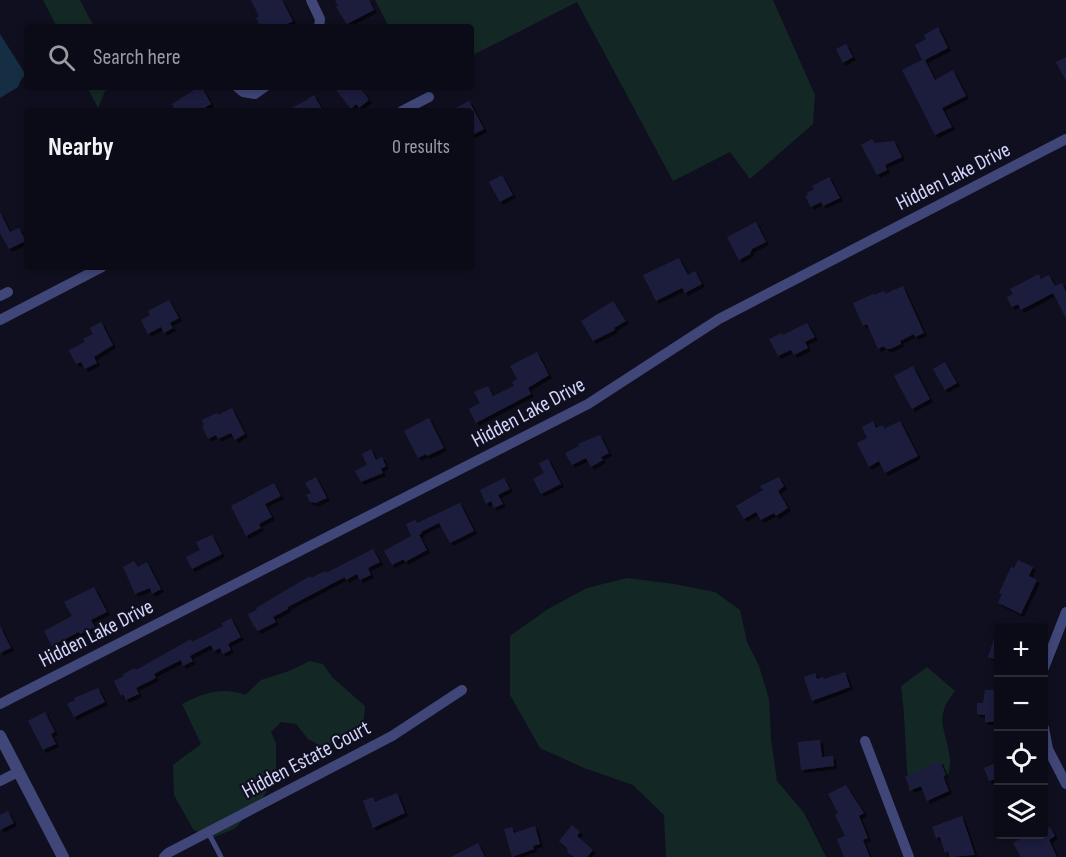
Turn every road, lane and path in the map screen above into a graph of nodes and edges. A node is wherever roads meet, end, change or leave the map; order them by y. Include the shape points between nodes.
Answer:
1 (311, 0) edge
2 (319, 24) edge
3 (242, 90) edge
4 (262, 90) edge
5 (429, 97) dead end
6 (408, 108) edge
7 (1066, 139) edge
8 (96, 270) edge
9 (0, 320) edge
10 (1066, 612) edge
11 (1048, 658) edge
12 (462, 690) dead end
13 (0, 704) edge
14 (1045, 731) edge
15 (0, 736) edge
16 (865, 741) dead end
17 (18, 772) junction
18 (0, 781) edge
19 (1066, 784) edge
20 (208, 832) junction
21 (63, 857) edge
22 (164, 857) edge
23 (221, 857) edge
24 (909, 857) edge

1 - 2 street
3 - 4 street via 249,94
5 - 6 street
7 - 13 street, Hidden Lake Drive via 719,319 588,404
8 - 9 street
10 - 11 street
12 - 20 street, Hidden Estate Court via 392,736
14 - 19 street via 1048,749
15 - 17 street
16 - 24 street
17 - 18 street
17 - 21 street
20 - 22 street, Hidden Estate Court
20 - 23 lane

